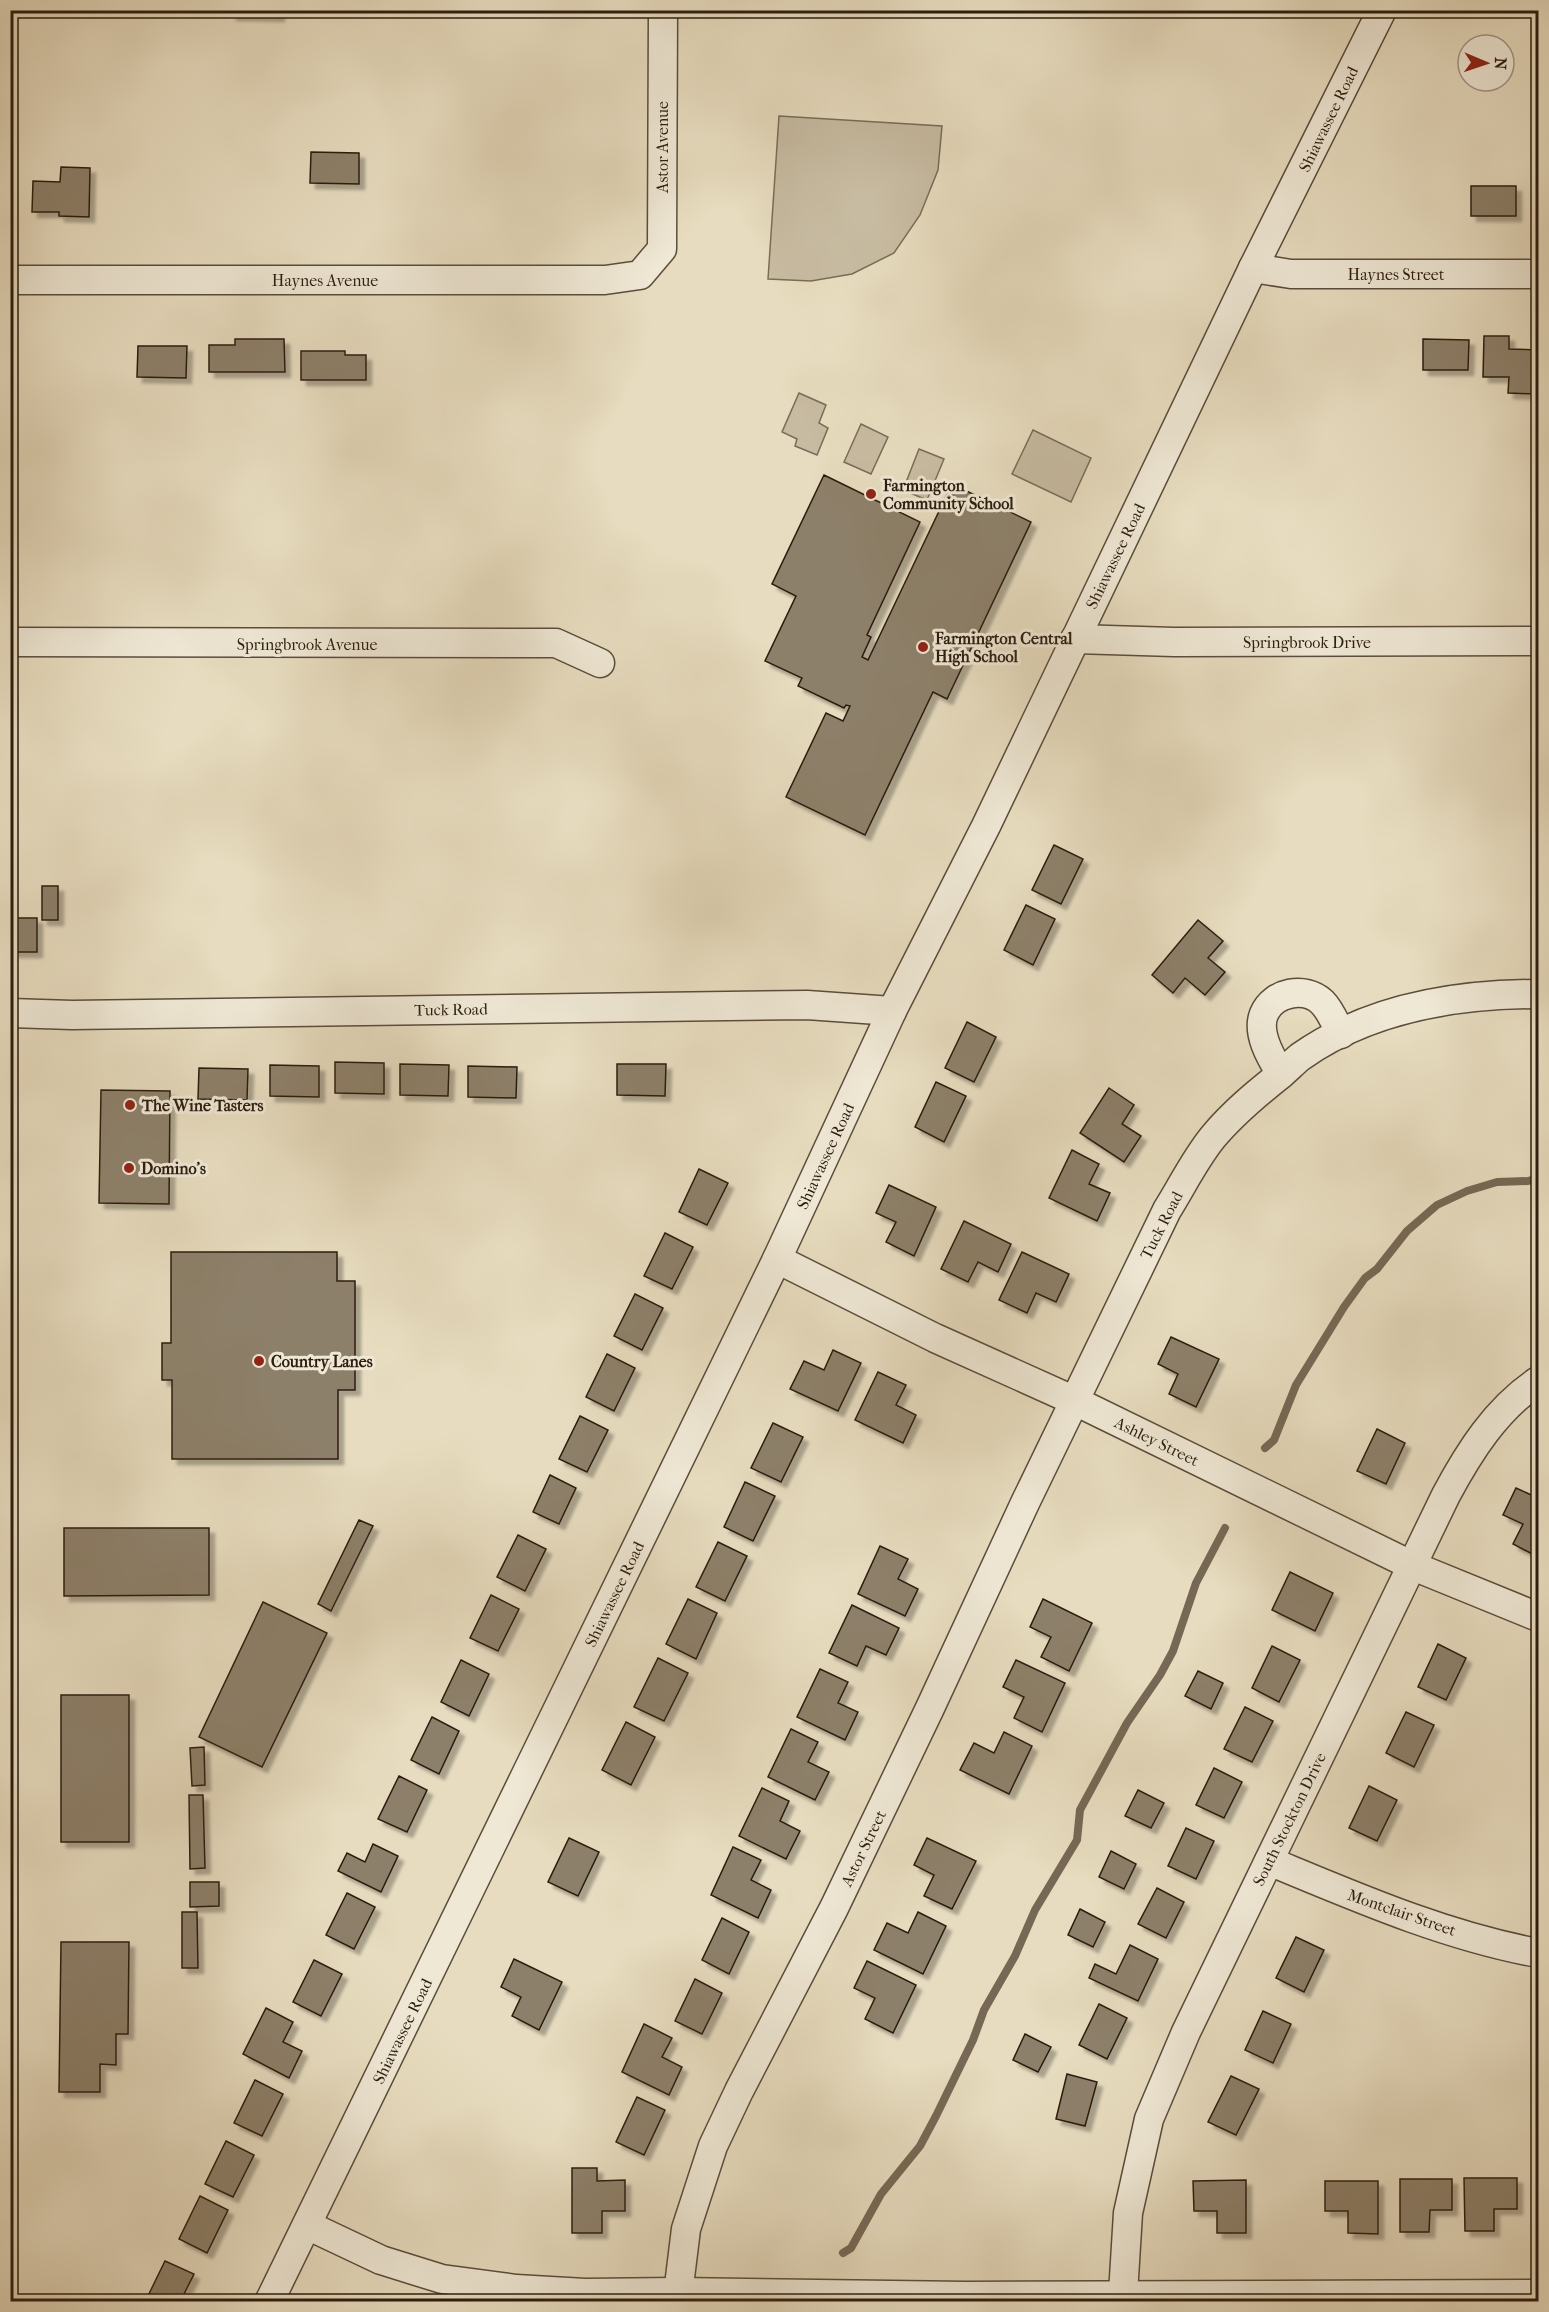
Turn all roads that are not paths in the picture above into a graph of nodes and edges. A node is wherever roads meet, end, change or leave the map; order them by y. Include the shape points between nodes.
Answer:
1 (663, 10) edge
2 (1382, 10) edge
3 (1253, 268) junction
4 (1539, 274) edge
5 (640, 275) joint
6 (10, 280) edge
7 (1075, 639) junction
8 (1539, 641) edge
9 (10, 642) edge
10 (600, 663) dead end
11 (1539, 994) edge
12 (892, 1011) junction
13 (10, 1012) edge
14 (1341, 1034) junction
15 (1281, 1074) junction
16 (777, 1259) junction
17 (1539, 1380) edge
18 (1075, 1401) junction
19 (1413, 1566) junction
20 (1539, 1617) edge
21 (1269, 1861) junction
22 (1539, 1953) edge
23 (307, 2225) junction
24 (1123, 2294) junction
25 (1539, 2294) edge
26 (678, 2297) edge
27 (269, 2301) edge

1 - 5 street, Astor Avenue via 662,249
2 - 3 street, Shiawassee Road
3 - 4 street, Haynes Street via 1291,274
3 - 7 street, Shiawassee Road
5 - 6 street, Haynes Avenue via 605,280
7 - 8 street, Springbrook Drive
7 - 12 street, Shiawassee Road
9 - 10 street, Springbrook Avenue via 556,643
11 - 14 street, Tuck Road via 1441,1001 1398,1010
12 - 13 street, Tuck Road via 807,1005 72,1015
12 - 16 street, Shiawassee Road
14 - 15 street, Tuck Road via 1300,1057
14 - 15 street via 1330,1012 1313,996 1286,994 1274,1000 1264,1014 1262,1031 1270,1057
15 - 18 street, Tuck Road via 1249,1099 1213,1137 1190,1171 1167,1210
16 - 18 street, Ashley Street
16 - 23 street, Shiawassee Road
17 - 19 street, South Stockton Drive via 1492,1422 1462,1465
18 - 19 street, Ashley Street
18 - 26 street, Astor Street via 844,1887 713,2146 686,2229
19 - 20 street, Ashley Street
19 - 21 street, South Stockton Drive
21 - 22 street, Montclair Street via 1416,1919
21 - 24 street, South Stockton Drive via 1186,2032 1149,2119 1128,2213
23 - 26 street via 381,2260 442,2279 516,2289
23 - 27 street, Shiawassee Road
24 - 25 street
24 - 26 street

